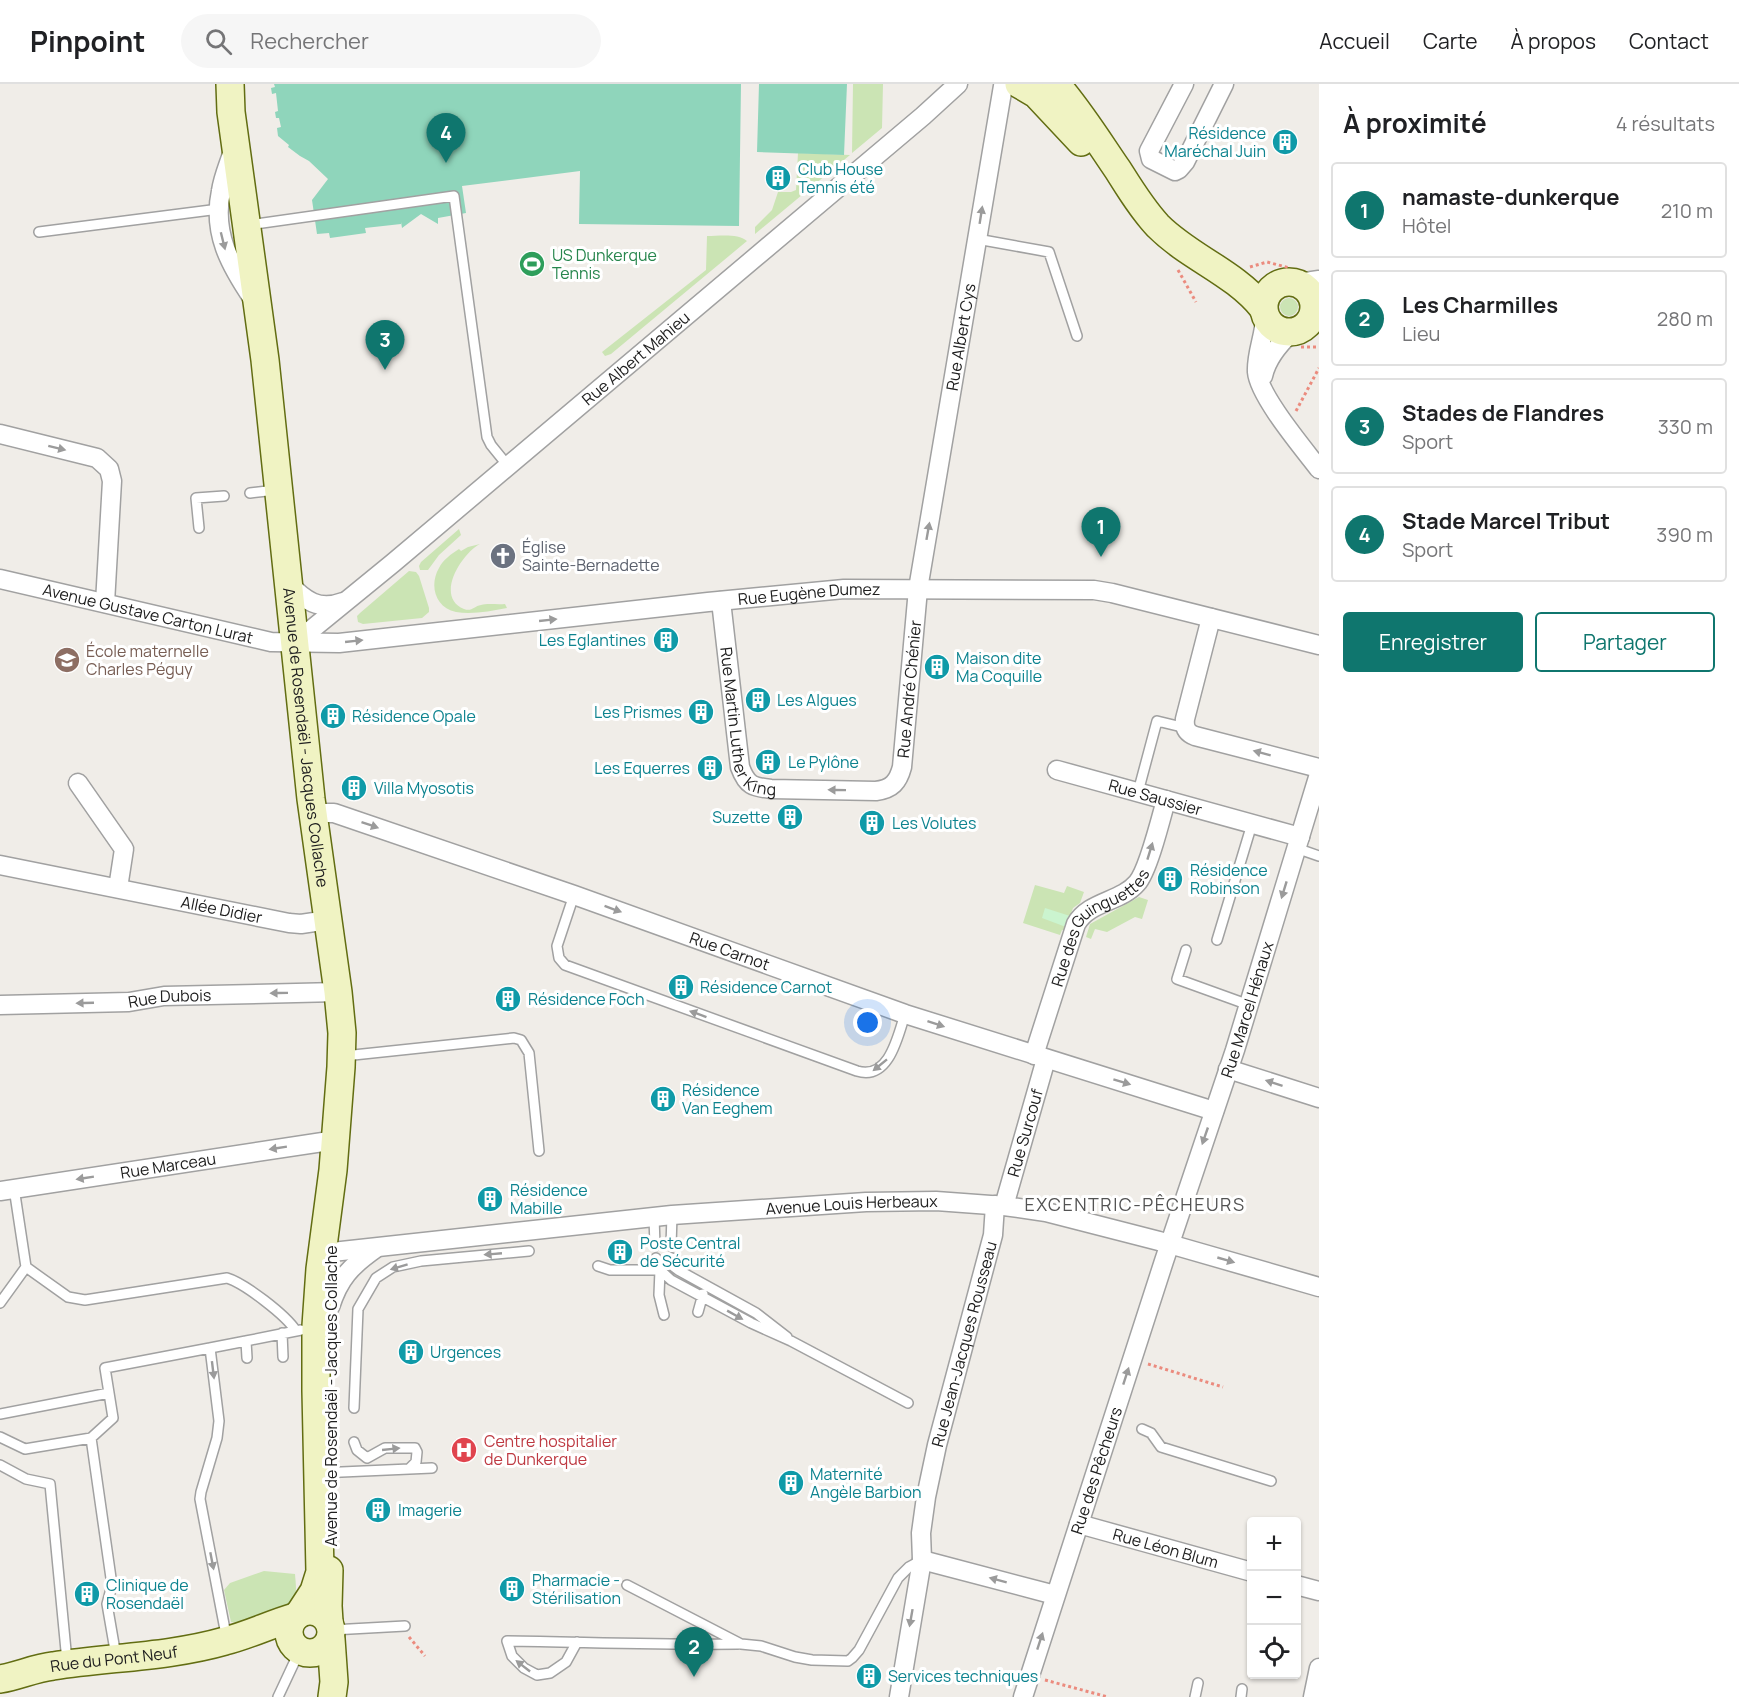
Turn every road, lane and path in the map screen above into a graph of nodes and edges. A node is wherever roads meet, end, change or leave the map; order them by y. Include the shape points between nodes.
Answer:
1 (225, 84) edge
2 (230, 84) edge
3 (972, 84) edge
4 (1056, 84) edge
5 (1184, 84) edge
6 (1224, 84) edge
7 (1009, 85) edge
8 (952, 87) edge
9 (231, 112) junction
10 (923, 116) junction
11 (236, 143) junction
12 (1140, 204) junction
13 (219, 209) junction
14 (247, 225) junction
15 (39, 232) dead end
16 (977, 239) junction
17 (1209, 263) junction
18 (1244, 268) dead end
19 (1308, 305) edge
20 (258, 306) junction
21 (1264, 312) junction
22 (1077, 336) dead end
23 (1319, 368) edge
24 (1262, 387) junction
25 (1288, 427) junction
26 (0, 434) edge
27 (507, 466) junction
28 (1319, 469) edge
29 (279, 489) junction
30 (250, 493) dead end
31 (224, 496) dead end
32 (199, 528) dead end
33 (0, 579) edge
34 (288, 584) junction
35 (918, 589) junction
36 (348, 600) junction
37 (721, 602) junction
38 (105, 603) junction
39 (1211, 618) junction
40 (295, 643) junction
41 (1319, 645) edge
42 (1185, 729) junction
43 (1319, 768) edge
44 (1057, 770) dead end
45 (1319, 774) edge
46 (78, 783) dead end
47 (894, 785) joint
48 (1138, 792) junction
49 (1166, 800) junction
50 (313, 813) junction
51 (1252, 824) junction
52 (1298, 843) junction
53 (1319, 856) edge
54 (0, 865) edge
55 (117, 888) junction
56 (574, 895) junction
57 (328, 920) junction
58 (1217, 940) dead end
59 (1186, 950) dead end
60 (338, 992) junction
61 (0, 1005) edge
62 (1249, 1005) junction
63 (905, 1014) junction
64 (342, 1057) junction
65 (1040, 1057) junction
66 (1228, 1069) junction
67 (1319, 1098) edge
68 (1214, 1111) junction
69 (336, 1140) junction
70 (540, 1151) dead end
71 (7, 1189) edge
72 (1000, 1205) junction
73 (663, 1216) junction
74 (1169, 1244) junction
75 (655, 1246) dead end
76 (671, 1246) dead end
77 (376, 1248) junction
78 (530, 1251) dead end
79 (327, 1253) junction
80 (656, 1258) dead end
81 (672, 1258) dead end
82 (598, 1266) dead end
83 (26, 1267) junction
84 (660, 1270) junction
85 (704, 1285) junction
86 (1319, 1287) edge
87 (702, 1297) junction
88 (0, 1303) edge
89 (698, 1312) dead end
90 (664, 1315) dead end
91 (316, 1322) junction
92 (282, 1333) junction
93 (246, 1341) junction
94 (791, 1341) junction
95 (210, 1348) junction
96 (283, 1357) dead end
97 (246, 1358) dead end
98 (1132, 1359) junction
99 (1222, 1387) dead end
100 (110, 1393) junction
101 (908, 1403) dead end
102 (354, 1408) dead end
103 (0, 1414) edge
104 (1142, 1429) dead end
105 (0, 1437) edge
106 (91, 1438) junction
107 (354, 1442) dead end
108 (0, 1465) edge
109 (432, 1468) dead end
110 (409, 1469) junction
111 (324, 1473) junction
112 (1271, 1481) dead end
113 (1079, 1524) junction
114 (922, 1560) junction
115 (1247, 1571) edge
116 (627, 1585) dead end
117 (1301, 1586) edge
118 (1319, 1591) edge
119 (1055, 1595) junction
120 (297, 1616) junction
121 (405, 1626) joint
122 (331, 1630) junction
123 (227, 1641) junction
124 (577, 1642) junction
125 (741, 1644) junction
126 (299, 1649) junction
127 (425, 1656) dead end
128 (117, 1659) junction
129 (68, 1664) junction
130 (1319, 1668) edge
131 (1029, 1675) junction
132 (0, 1679) edge
133 (1198, 1683) dead end
134 (278, 1697) edge
135 (326, 1697) edge
136 (332, 1697) edge
137 (899, 1697) edge
138 (1023, 1697) edge
139 (1108, 1697) edge
140 (1195, 1697) edge
141 (1313, 1697) edge

1 - 9 street, Avenue de Rosendaël - Jacques Collache
2 - 9 street, Avenue de Rosendaël - Jacques Collache
3 - 10 street, Rue Albert Mahieu
4 - 12 street
5 - 6 street via 1149,151 1150,158 1172,171 1185,162
7 - 12 street via 1036,94
16 -> 7 street, Rue Albert Cys
8 - 10 street, Rue Albert Mahieu
9 - 11 street, Avenue de Rosendaël - Jacques Collache
10 - 27 street, Rue Albert Mahieu
11 - 13 street, Avenue de Rosendaël - Jacques Collache via 220,192
11 - 14 street, Avenue de Rosendaël - Jacques Collache
12 - 17 street via 1165,232
13 - 15 lane
13 -> 20 street, Avenue de Rosendaël - Jacques Collache via 227,256
14 - 20 street, Avenue de Rosendaël - Jacques Collache
14 - 27 lane via 454,196 487,437
16 - 22 lane via 1049,252
35 -> 16 street, Rue Albert Cys
17 - 19 street via 1257,279
17 - 21 street via 1252,295
18 - 19 path via 1267,262 1308,271
19 - 21 street via 1267,293
19 - 21 street via 1283,332 1270,324
19 - 24 street via 1268,362
20 - 29 street, Avenue de Rosendaël - Jacques Collache
21 - 24 street via 1257,368
23 - 25 path
24 - 25 street
25 - 28 street
26 -> 38 street via 90,456 109,469 112,481
27 - 36 street, Rue Albert Mahieu
29 - 30 lane
29 - 34 street, Avenue de Rosendaël - Jacques Collache
31 - 32 lane via 196,498
33 - 38 street, Avenue Gustave Carton Lurat
34 - 36 street via 316,604 328,606
34 - 40 street, Avenue de Rosendaël - Jacques Collache
35 - 37 street, Rue Eugène Dumez via 844,589
35 - 39 street, Rue Eugène Dumez via 1094,590
35 - 47 street, Rue André Chénier via 902,767
36 - 40 street, Rue Albert Mahieu
40 -> 37 street, Rue Eugène Dumez via 339,643
47 -> 37 street, Rue Martin Luther King via 876,791 771,789 746,781 741,767
38 - 40 street, Avenue Gustave Carton Lurat via 264,641
39 - 41 street, Rue Eugène Dumez
39 - 42 street
40 - 50 street, Avenue de Rosendaël - Jacques Collache
43 -> 42 street via 1196,736
42 - 48 lane via 1158,721
44 - 48 street, Rue Saussier
45 - 52 street, Rue Marcel Hénaux
46 - 55 street via 124,849
48 - 49 street, Rue Saussier
49 - 51 street, Rue Saussier
65 -> 49 street, Rue des Guinguettes via 1079,919 1137,884 1144,873
50 -> 56 street, Rue Carnot via 334,813
50 - 57 street, Avenue de Rosendaël - Jacques Collache
51 - 52 street, Rue Saussier
51 - 58 lane
52 - 53 lane
52 -> 62 street, Rue Marcel Hénaux
54 - 55 street, Allée Didier
55 - 57 street, Allée Didier via 301,924
56 -> 63 street, Rue Carnot
63 -> 56 lane via 888,1058 869,1073 763,1038 566,965 559,958 557,946
57 - 60 street, Avenue de Rosendaël - Jacques Collache
59 - 62 lane via 1177,979
60 -> 61 street, Rue Dubois
60 - 64 street, Avenue de Rosendaël - Jacques Collache
62 - 66 street, Rue Marcel Hénaux
63 -> 65 street, Rue Carnot
64 - 69 street, Avenue de Rosendaël - Jacques Collache
64 - 70 lane via 518,1038 529,1053
65 -> 68 street, Rue Carnot
65 - 72 street, Rue Surcouf
67 -> 66 street
66 - 68 street, Rue Marcel Hénaux
68 -> 74 street, Rue Marcel Hénaux
69 -> 71 street, Rue Marceau
69 - 79 street, Avenue de Rosendaël - Jacques Collache
71 - 83 lane
72 - 73 street, Avenue Louis Herbeaux via 900,1201
72 - 74 street, Avenue Louis Herbeaux
72 - 114 street, Rue Jean-Jacques Rousseau via 937,1445 926,1497
73 - 75 lane
73 - 76 lane
73 - 77 street, Avenue Louis Herbeaux
74 -> 86 street, Avenue Louis Herbeaux
74 - 98 street, Rue des Pêcheurs
77 - 79 street, Avenue Louis Herbeaux
77 - 91 street via 346,1274
78 -> 102 lane via 421,1261 393,1267 376,1278 358,1309
79 - 91 street, Avenue de Rosendaël - Jacques Collache
80 - 84 lane
81 - 85 lane via 678,1270
82 - 84 lane via 610,1270
83 - 88 lane
83 - 91 lane via 68,1297 79,1300 227,1278 238,1282 291,1323
84 - 87 lane
84 - 90 lane via 659,1296
85 - 87 lane
85 - 94 lane via 756,1313
87 - 89 lane
87 -> 94 lane
91 - 92 lane
91 - 111 street, Avenue de Rosendaël - Jacques Collache
92 - 93 lane
92 - 96 lane
93 - 95 lane
93 - 97 lane
94 - 101 lane
95 - 100 lane via 105,1368
95 -> 123 lane via 219,1421 200,1499
98 - 99 path
113 -> 98 street, Rue des Pêcheurs via 1117,1421
100 - 103 lane
100 - 106 lane via 113,1418
104 - 112 lane via 1151,1433 1161,1447
105 - 106 lane via 25,1449
106 - 128 lane via 112,1585 107,1604
107 -> 110 lane via 367,1458 385,1448 415,1448 416,1462
108 - 129 lane via 26,1479 50,1484
109 - 110 lane
110 - 111 lane
111 - 120 street, Avenue de Rosendaël - Jacques Collache via 319,1576
111 - 122 street, Avenue de Rosendaël - Jacques Collache via 332,1498 328,1596
113 - 115 street, Rue Léon Blum
113 - 119 street, Rue des Pêcheurs
119 -> 114 street
114 - 125 lane via 898,1578 859,1650 848,1661 804,1660
114 -> 137 street, Rue Jean-Jacques Rousseau
116 - 125 lane
117 - 118 street
131 -> 119 street, Rue des Pêcheurs
120 - 122 street via 316,1611 324,1615
120 - 123 street, Rue du Pont Neuf
120 - 126 street via 289,1631
121 - 122 lane
121 - 127 path via 409,1639
122 - 126 street via 321,1650 312,1653
122 - 136 street, Avenue de Rosendaël - Jacques Collache
123 - 126 street, Rue du Pont Neuf via 261,1639
123 - 128 street, Rue du Pont Neuf
124 -> 124 lane via 566,1662 550,1673 537,1675 512,1656 507,1641
124 - 125 lane
126 - 134 lane
126 - 135 street via 323,1676
128 - 129 street, Rue du Pont Neuf
129 - 132 street, Rue du Pont Neuf
130 - 141 street
131 - 138 street, Rue des Pêcheurs
131 - 139 path
133 - 140 lane

